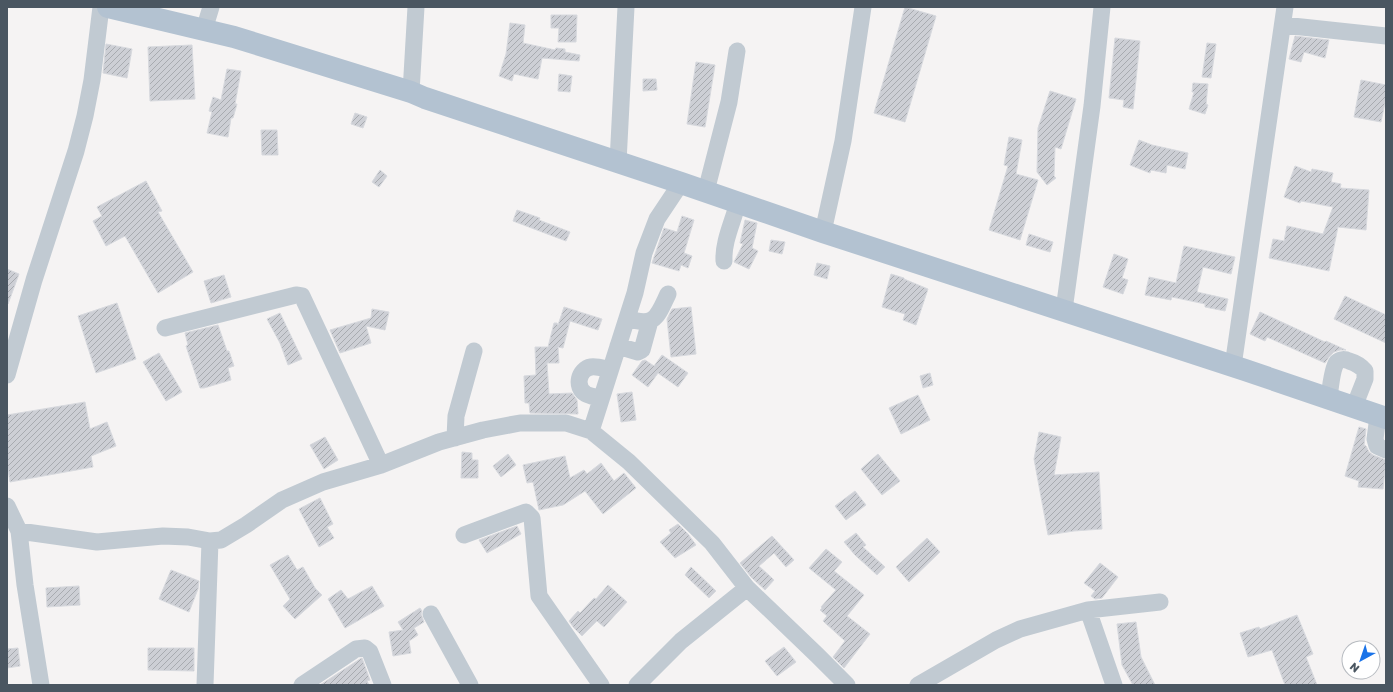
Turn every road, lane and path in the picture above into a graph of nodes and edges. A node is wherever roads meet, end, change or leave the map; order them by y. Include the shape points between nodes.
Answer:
1 (101, 7) edge
2 (108, 7) edge
3 (211, 7) edge
4 (416, 7) edge
5 (626, 7) edge
6 (863, 7) edge
7 (1102, 7) edge
8 (1285, 7) edge
9 (1283, 25) junction
10 (204, 30) junction
11 (1386, 36) edge
12 (737, 50) dead end
13 (411, 92) junction
14 (618, 162) junction
15 (680, 182) junction
16 (706, 191) junction
17 (738, 202) junction
18 (823, 232) junction
19 (724, 261) dead end
20 (668, 294) dead end
21 (1064, 310) junction
22 (627, 318) junction
23 (650, 321) junction
24 (165, 328) dead end
25 (618, 346) junction
26 (474, 351) dead end
27 (1233, 366) junction
28 (610, 370) junction
29 (7, 375) edge
30 (1329, 398) junction
31 (601, 399) junction
32 (1354, 407) junction
33 (1382, 417) edge
34 (591, 430) junction
35 (455, 438) junction
36 (1386, 450) edge
37 (382, 466) junction
38 (7, 506) edge
39 (19, 530) junction
40 (464, 535) dead end
41 (210, 541) junction
42 (747, 588) junction
43 (1160, 602) dead end
44 (1088, 610) junction
45 (431, 614) dead end
46 (41, 685) edge
47 (205, 685) edge
48 (302, 685) edge
49 (384, 685) edge
50 (470, 685) edge
51 (602, 685) edge
52 (636, 685) edge
53 (846, 685) edge
54 (918, 685) edge
55 (1114, 685) edge

1 - 29 street via 85,116
2 - 10 main road
3 - 10 street
4 - 13 street
5 - 14 street
6 - 18 street via 843,141
7 - 21 street via 1092,106
8 - 9 street
9 - 11 street
9 - 27 street
10 - 13 main road
12 - 16 street via 729,102
13 - 14 main road
14 - 15 main road
15 - 16 main road
15 - 22 street via 657,219 644,253
16 - 17 main road
17 - 18 main road
17 - 19 street via 726,240
18 - 21 main road
20 - 23 street via 660,310
21 - 27 main road
22 - 23 street via 638,322
22 - 25 street
23 - 25 street via 642,350 638,352
24 - 37 street via 296,295 302,296
25 - 28 street
26 - 35 street via 456,416
27 - 30 main road
28 - 31 street
28 - 31 street via 593,366 585,369 579,378 579,385 586,394
30 - 32 main road
30 - 32 street via 1337,362 1346,360 1359,364 1365,370 1365,379
31 - 34 street
32 - 33 main road
33 - 36 street via 1375,439 1377,446
34 - 35 street via 566,423 520,423
34 - 42 street via 629,462 712,543
35 - 37 street
37 - 41 street via 323,482 282,500 221,540
38 - 39 street
39 - 41 street via 97,542 163,536
39 - 46 street
40 - 51 street via 526,512 529,514 532,518 538,596
41 - 47 street
42 - 52 street via 681,642
42 - 53 street
43 - 44 street
44 - 54 street via 1020,629
44 - 55 street
45 - 50 street
48 - 49 street via 356,649 365,648 370,652

